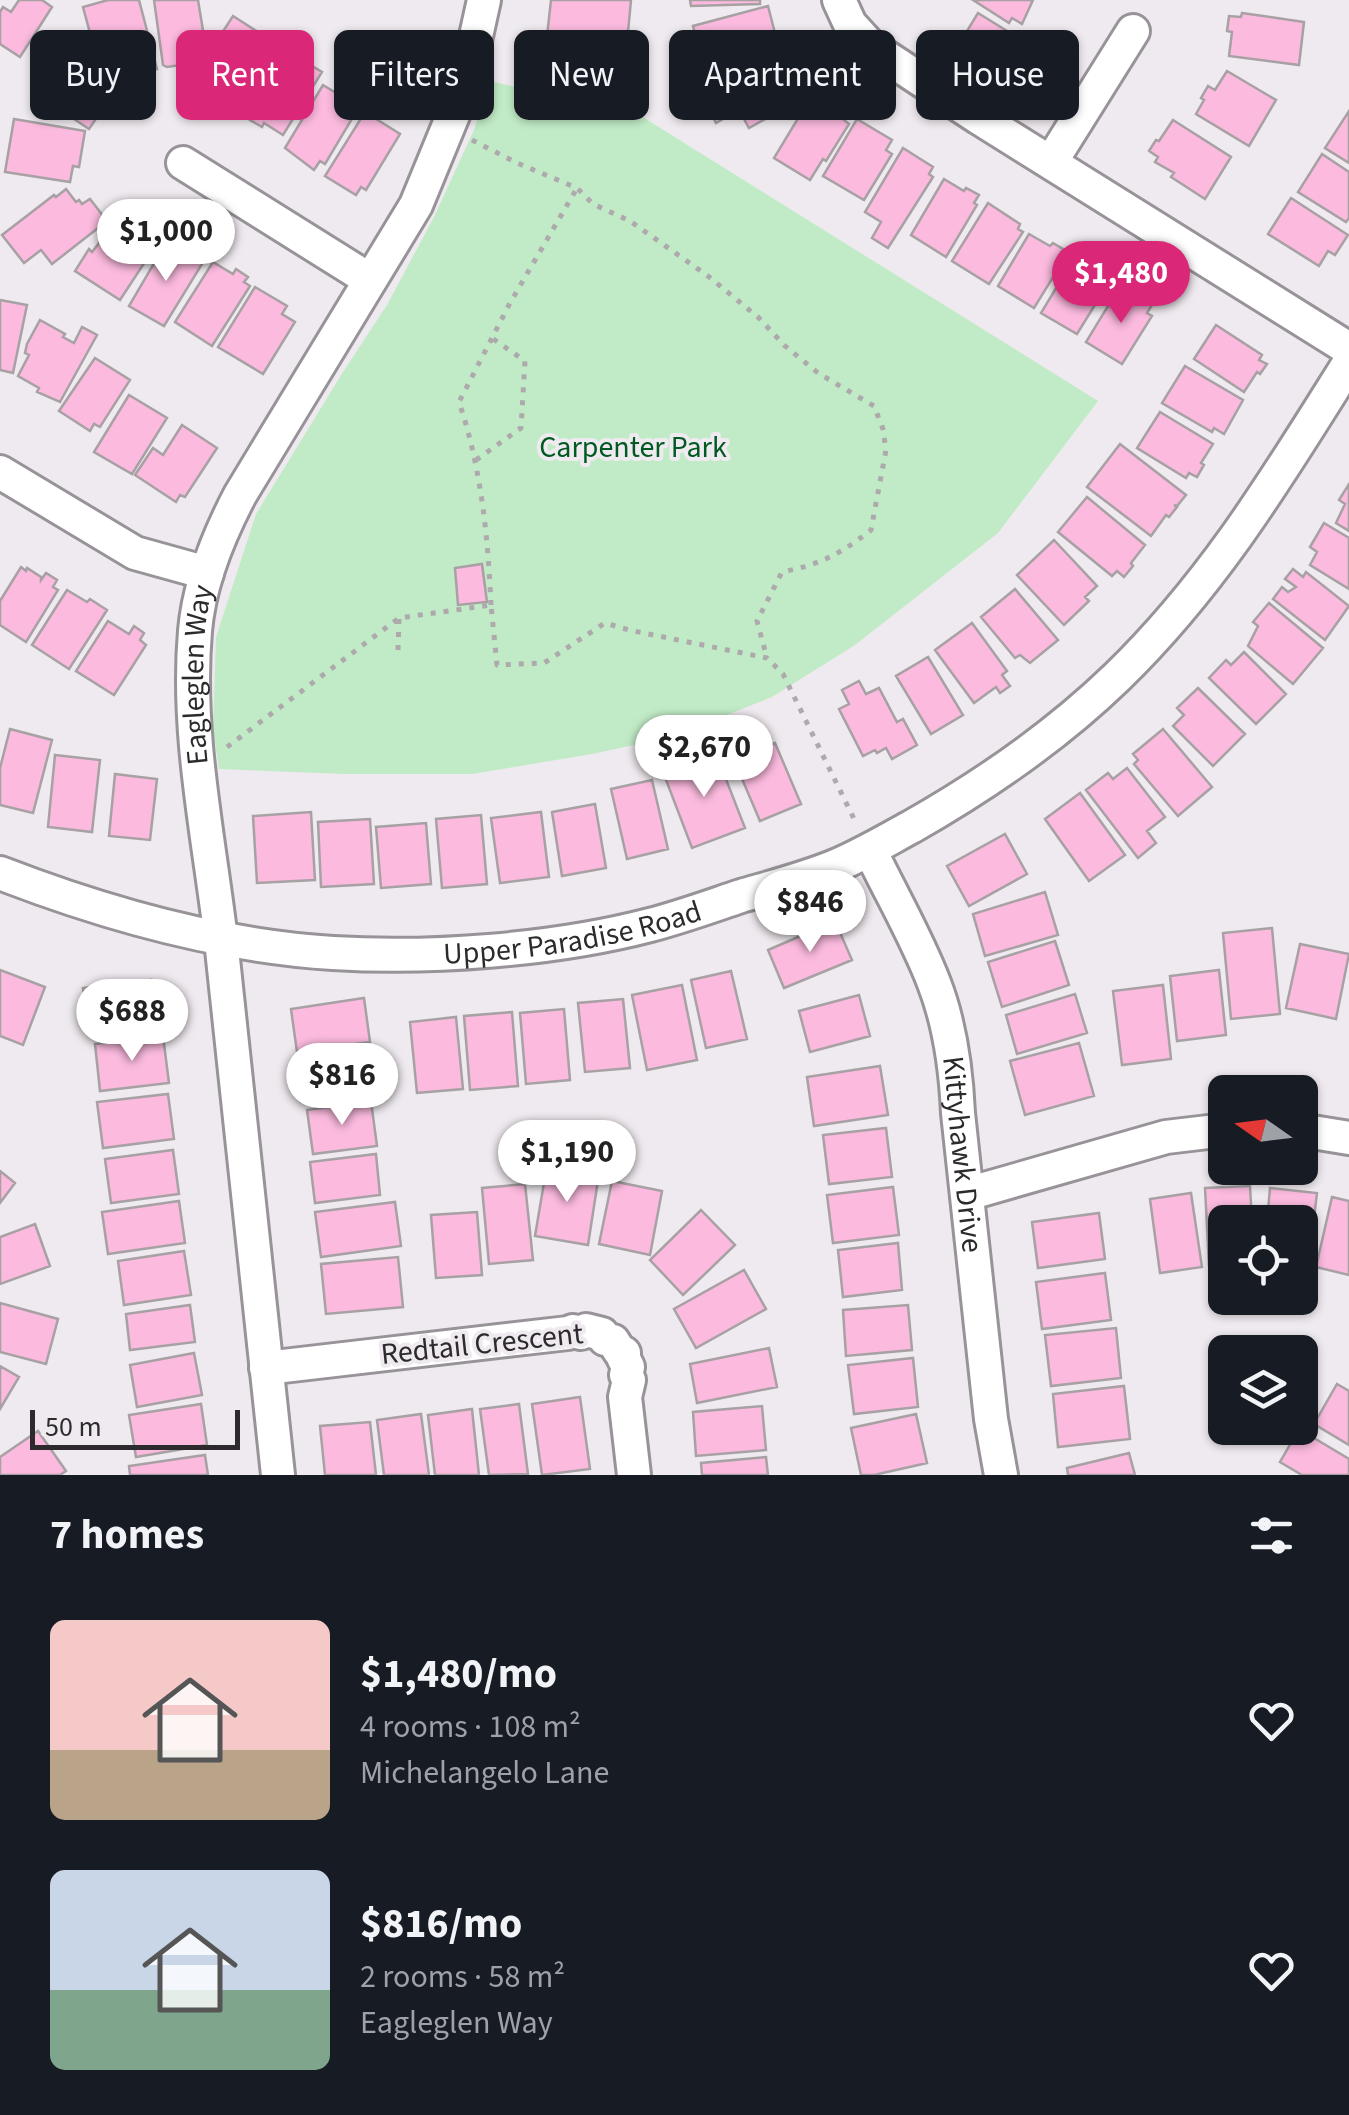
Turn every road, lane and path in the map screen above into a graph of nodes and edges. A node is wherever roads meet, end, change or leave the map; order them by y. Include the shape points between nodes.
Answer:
1 (484, 0) edge
2 (839, 0) edge
3 (1132, 32) dead end
4 (448, 128) junction
5 (1050, 162) junction
6 (182, 163) dead end
7 (576, 188) junction
8 (370, 280) junction
9 (492, 338) junction
10 (1349, 349) edge
11 (1349, 363) edge
12 (476, 460) junction
13 (0, 472) edge
14 (207, 573) junction
15 (491, 605) junction
16 (398, 618) junction
17 (398, 650) dead end
18 (767, 658) junction
19 (198, 766) junction
20 (870, 850) junction
21 (0, 873) edge
22 (220, 938) junction
23 (1208, 1132) edge
24 (1318, 1133) edge
25 (1349, 1138) edge
26 (967, 1194) junction
27 (266, 1368) junction
28 (278, 1475) edge
29 (634, 1475) edge
30 (1001, 1475) edge

1 - 4 street, Eagleglen Way via 466,86
2 - 5 street via 871,47
3 - 5 street
4 - 7 path
4 - 8 street, Eagleglen Way via 416,205
5 - 10 street
6 - 8 street
7 - 9 path
7 - 18 path via 708,276 807,364 874,406 883,428 886,450 871,530 818,564 782,572 757,621
8 - 14 street, Eagleglen Way via 240,495
9 - 12 path via 459,402
9 - 12 path via 524,361 521,428
11 - 20 street, Upper Paradise Road via 1245,526 1129,665 995,775
12 - 15 path
13 - 14 street via 135,554
14 - 19 street, Eagleglen Way via 192,671
15 - 16 path
15 - 18 path via 497,664 544,663 606,622
16 - 17 path
16 - 19 path
18 - 20 path via 783,674
19 - 22 street, Eagleglen Way
20 - 22 street, Upper Paradise Road via 650,925 570,941 405,955
20 - 26 street, Kittyhawk Drive via 934,984 948,1032
21 - 22 street, Upper Paradise Road via 77,902
22 - 27 street, Eagleglen Way
23 - 26 street via 1166,1137
24 - 25 street
26 - 30 street, Kittyhawk Drive
27 - 28 street, Eagleglen Way
27 - 29 street, Redtail Crescent via 573,1330 602,1334 624,1353 628,1367

